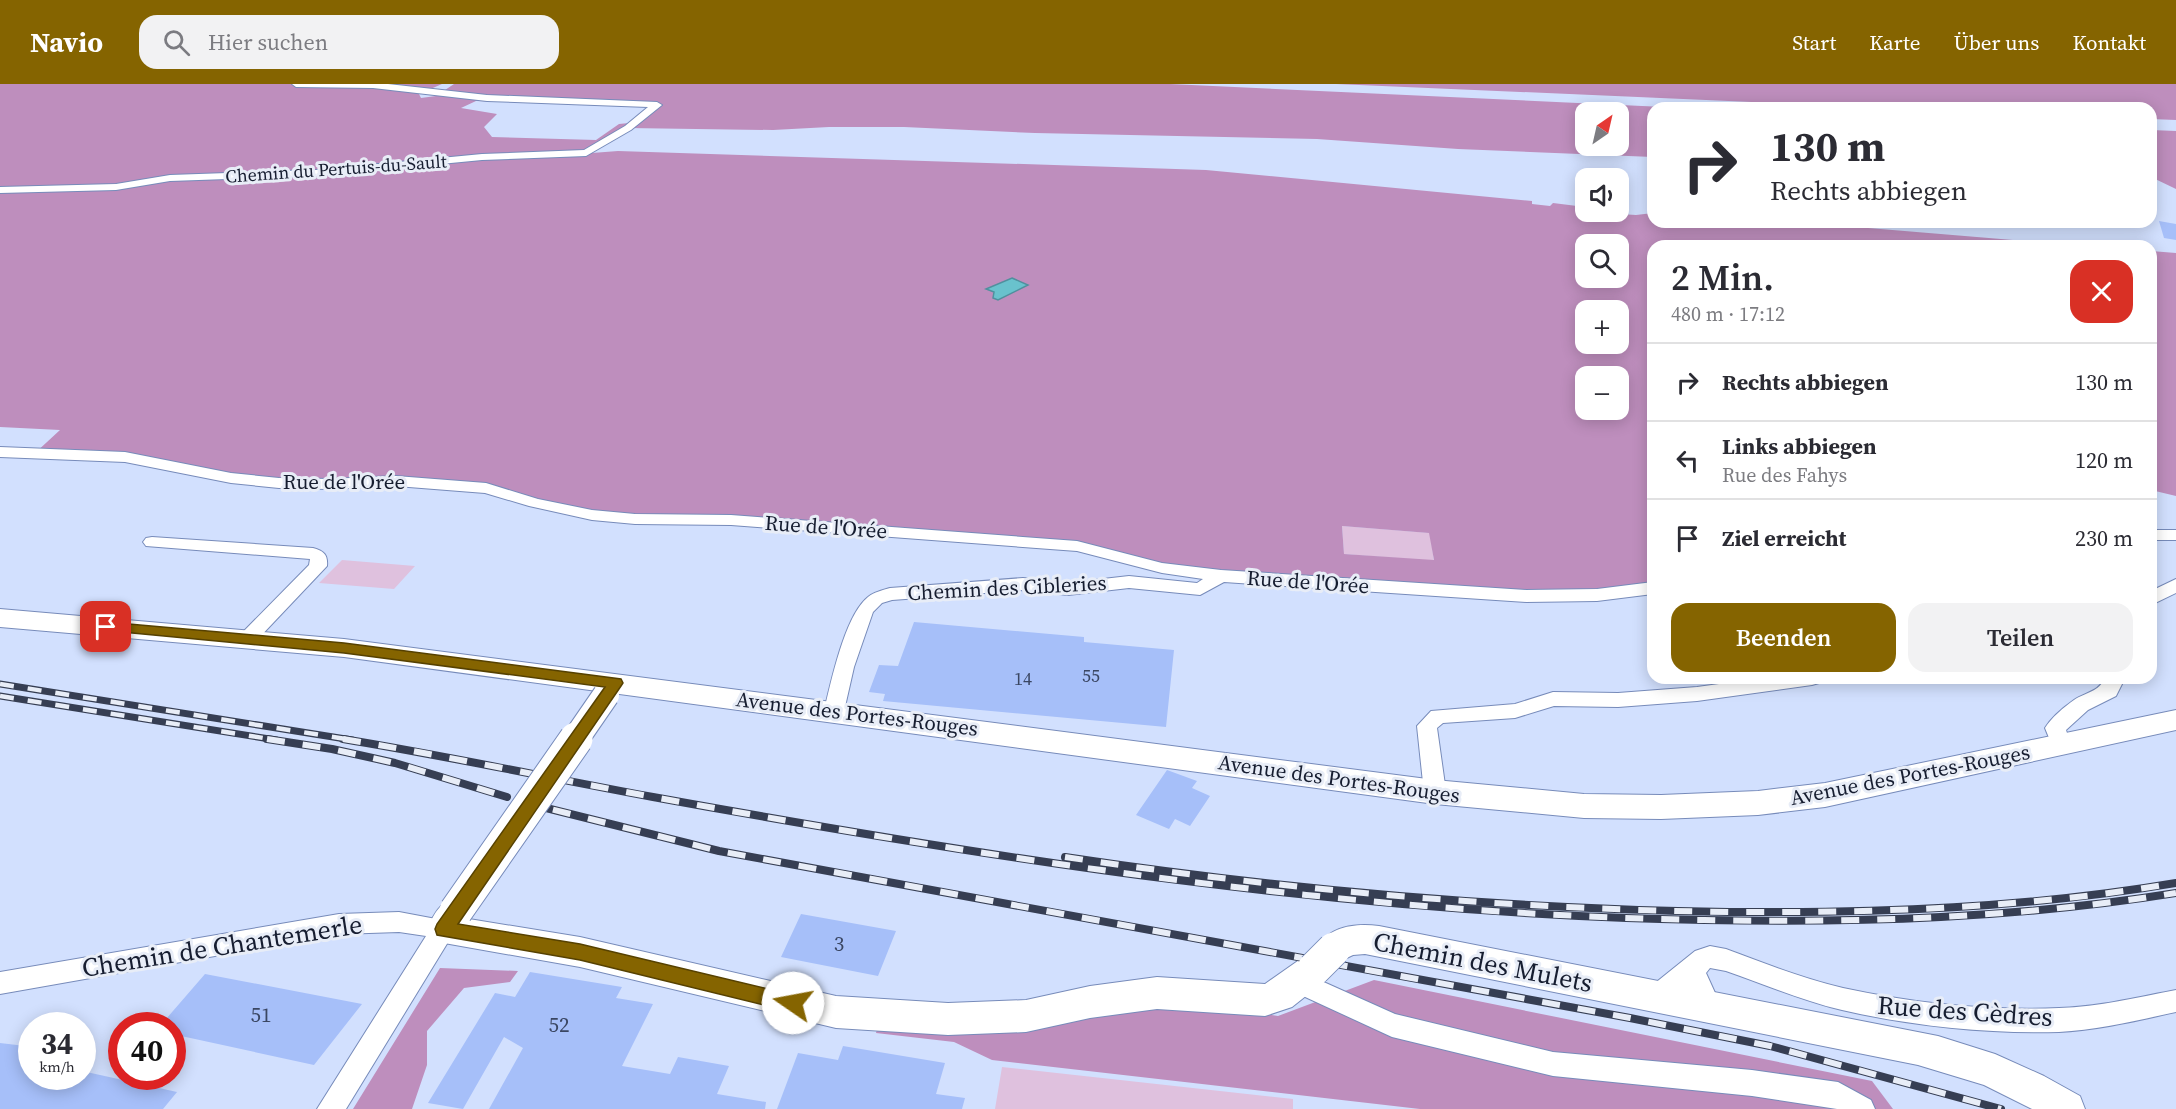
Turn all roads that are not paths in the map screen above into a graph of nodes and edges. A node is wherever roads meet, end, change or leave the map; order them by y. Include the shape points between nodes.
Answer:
1 (296, 84) edge
2 (0, 190) edge
3 (0, 452) edge
4 (2157, 535) edge
5 (2176, 535) edge
6 (152, 542) dead end
7 (1221, 576) junction
8 (2176, 585) edge
9 (1647, 589) edge
10 (2157, 596) edge
11 (0, 618) edge
12 (248, 638) junction
13 (1769, 684) edge
14 (2112, 684) edge
15 (611, 689) junction
16 (834, 711) junction
17 (2176, 720) edge
18 (2061, 745) junction
19 (1435, 792) junction
20 (450, 920) junction
21 (1315, 967) junction
22 (1692, 970) junction
23 (0, 982) edge
24 (1658, 996) junction
25 (2176, 1001) edge
26 (1708, 1006) junction
27 (331, 1109) edge
28 (1861, 1109) edge
29 (2066, 1109) edge

1 - 2 street, Chemin du Pertuis-du-Sault via 373,85 487,98 657,105 586,153 482,157 316,173 170,178 116,187
3 - 7 street, Rue de l'Orée via 125,457 231,478 279,483 396,481 486,488 592,515 635,519 731,520 1077,546 1162,568
4 - 5 street
6 - 12 street via 313,553 319,557 318,566
7 - 9 street, Rue de l'Orée via 1526,596 1597,596
7 - 16 street, Chemin des Cibleries via 1200,589 1129,582 1068,589 1023,584 890,594 876,599 865,610 844,667
8 - 10 street
11 - 12 main road, Avenue des Portes-Rouges
12 - 15 main road, Avenue des Portes-Rouges via 399,654
13 - 19 street via 1618,700 1553,699 1515,711 1438,716 1427,726
14 - 18 street via 2109,691 2081,705 2055,728
15 - 16 main road, Avenue des Portes-Rouges
15 - 20 main road, bridge
16 - 19 main road, Avenue des Portes-Rouges
17 - 18 main road, Avenue des Portes-Rouges
18 - 19 main road, Avenue des Portes-Rouges via 1835,794 1758,803 1584,806
20 - 21 main road, Chemin des Mulets via 836,1012 948,1019 1026,1016 1157,993 1265,1000 1280,996
20 - 23 street, Chemin de Chantemerle via 339,924
20 - 27 street
21 - 24 main road, Chemin des Mulets via 1346,941 1380,941
21 - 28 street via 1392,1025 1553,1064 1838,1095
22 - 24 street, Rue des Cèdres
22 - 25 street, Rue des Cèdres via 1704,958 1717,957 1843,999 1911,1012 2007,1020 2061,1020
22 - 26 street
24 - 26 main road, Chemin des Mulets
26 - 29 main road, Chemin des Mulets via 1964,1059 2020,1081

